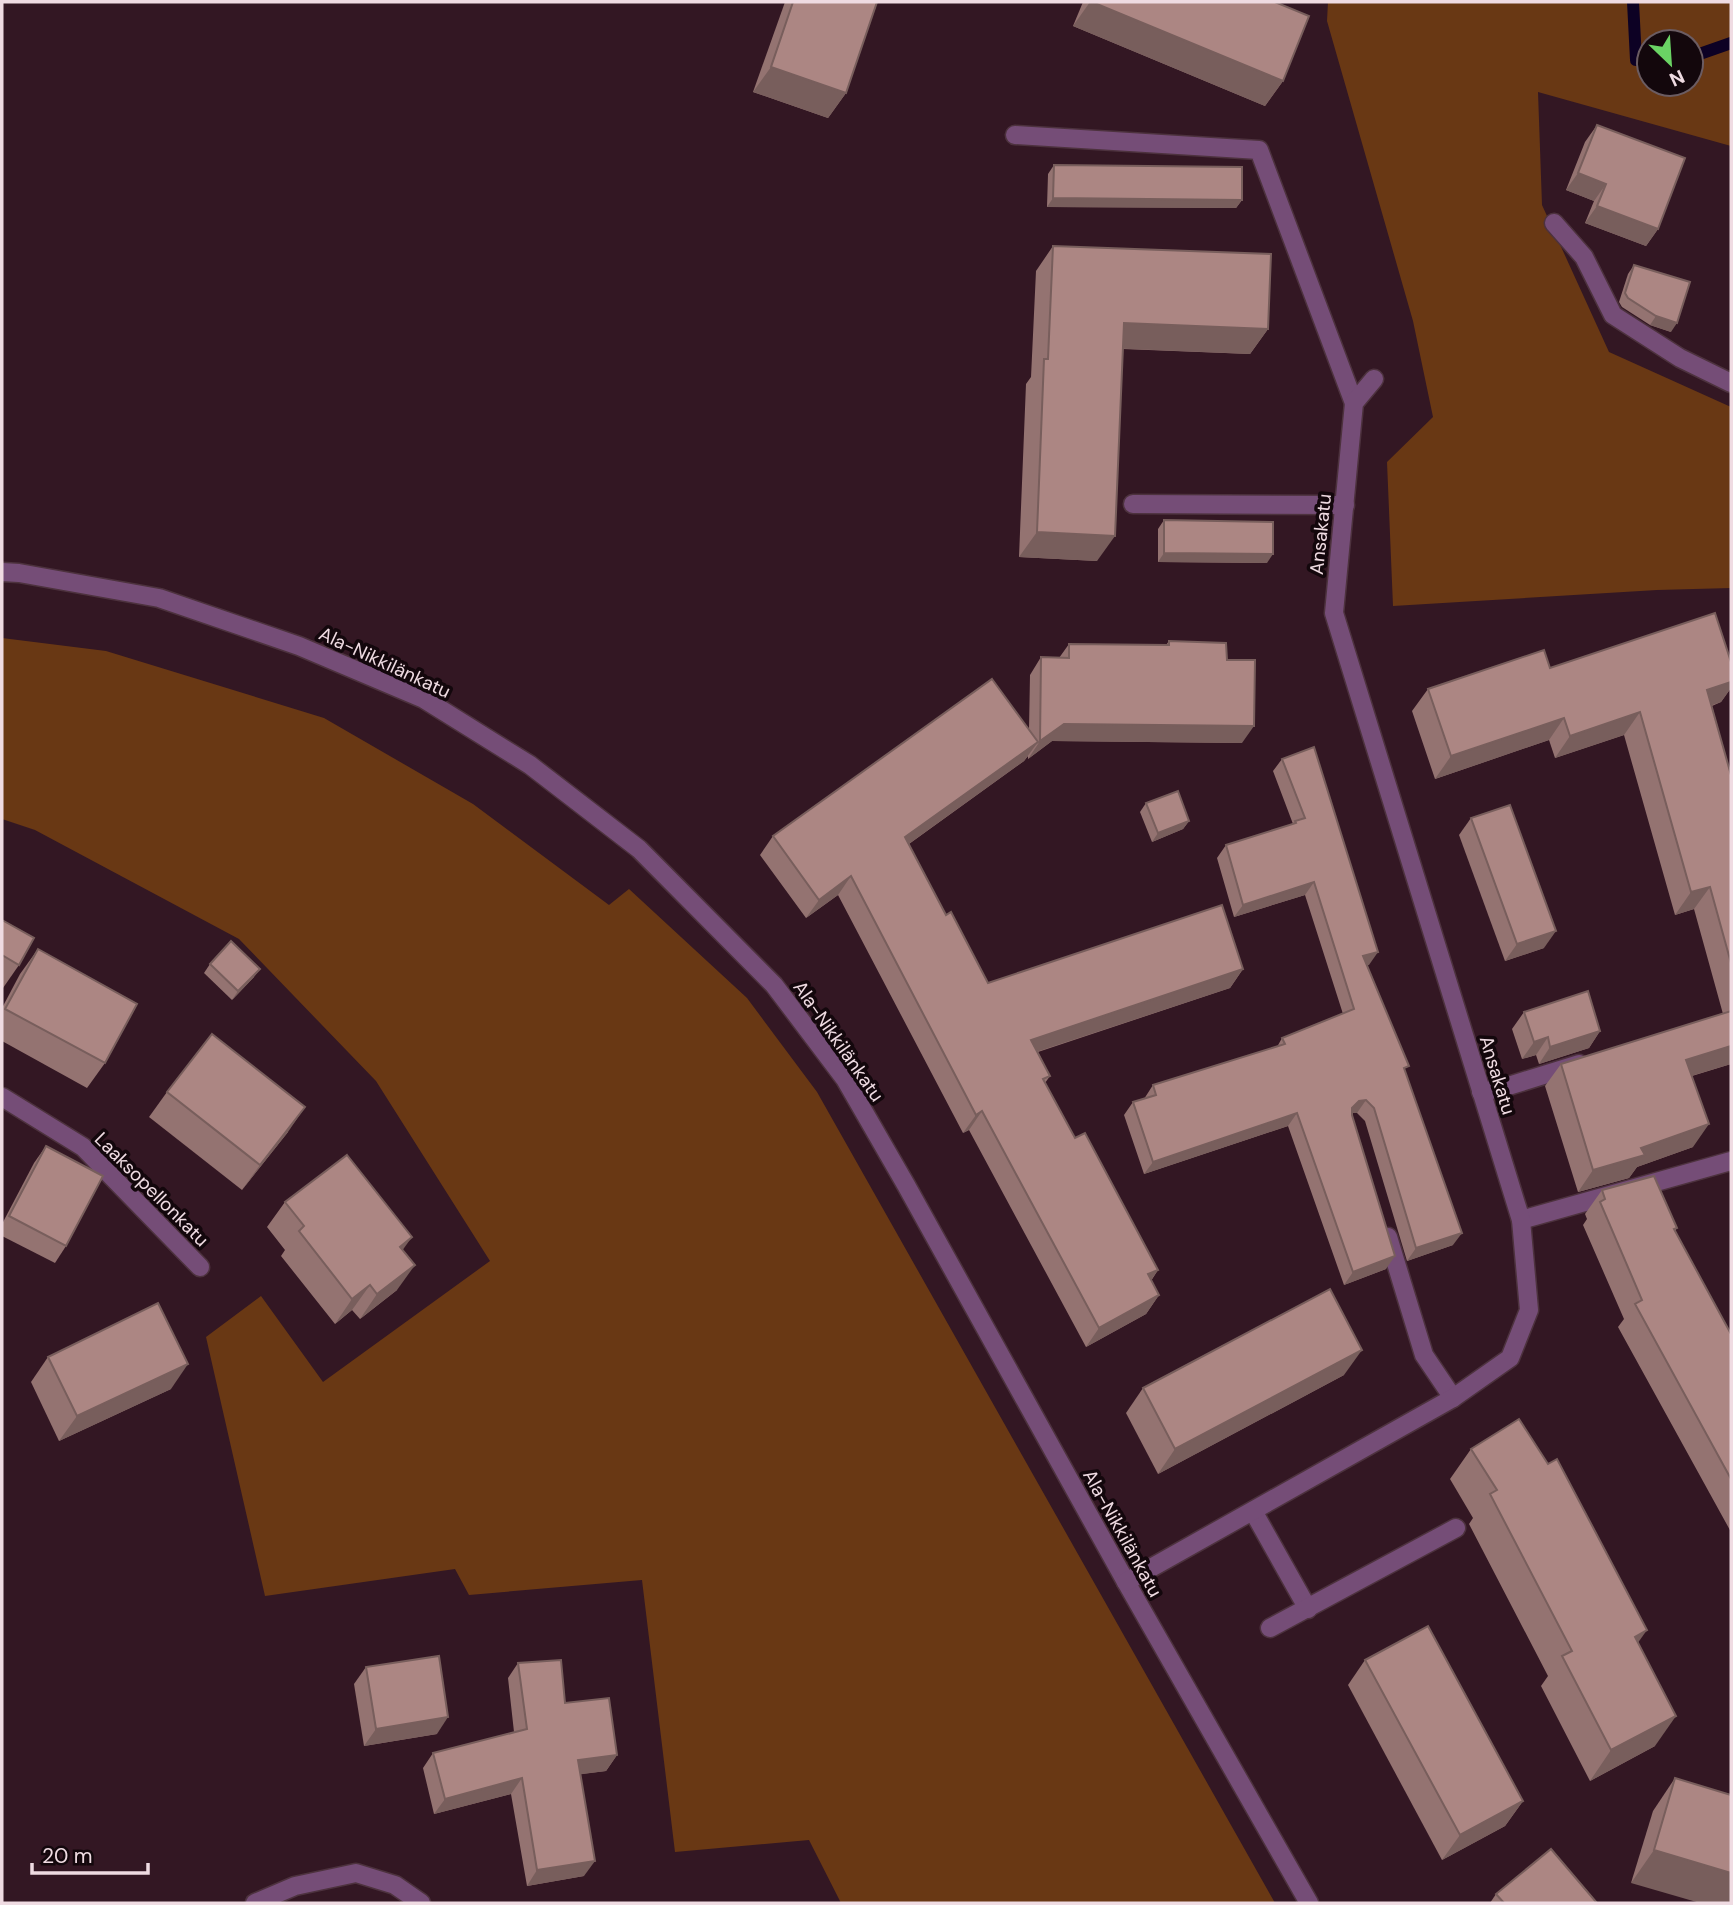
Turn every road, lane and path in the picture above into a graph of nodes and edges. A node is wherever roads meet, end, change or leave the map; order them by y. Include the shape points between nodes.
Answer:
1 (1015, 135) dead end
2 (1554, 223) dead end
3 (1374, 379) dead end
4 (1731, 383) edge
5 (1354, 403) junction
6 (1133, 504) dead end
7 (1345, 505) junction
8 (2, 572) edge
9 (1594, 1059) edge
10 (1482, 1092) junction
11 (2, 1097) edge
12 (1731, 1161) edge
13 (1521, 1220) junction
14 (1385, 1227) edge
15 (200, 1267) dead end
16 (1453, 1398) junction
17 (1252, 1511) junction
18 (1456, 1528) dead end
19 (1126, 1582) junction
20 (1308, 1609) junction
21 (1270, 1628) dead end
22 (255, 1903) edge
23 (421, 1903) edge
24 (1309, 1903) edge

1 - 5 street via 1259,150
2 - 4 street via 1584,257 1613,315 1680,358
3 - 5 street
5 - 7 street, Ansakatu
6 - 7 street
7 - 10 street, Ansakatu via 1334,613
8 - 19 street, Ala-Nikkilänkatu via 159,598 299,646 424,699 530,765 639,849 774,985 845,1079
9 - 10 street
10 - 13 street, Ansakatu
11 - 15 street, Laaksopellonkatu via 83,1147
12 - 13 street
13 - 16 street, Ansakatu via 1529,1310 1510,1358
14 - 16 street via 1424,1355
16 - 17 street, Ansakatu
17 - 19 street, Ansakatu
17 - 20 street
18 - 20 street
19 - 24 street, Ala-Nikkilänkatu
20 - 21 street
22 - 23 street via 295,1886 356,1873 395,1885

